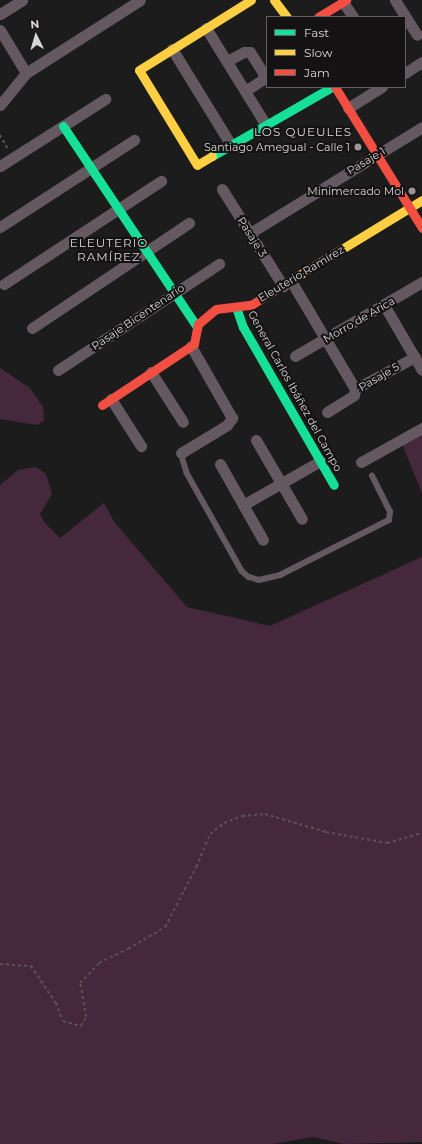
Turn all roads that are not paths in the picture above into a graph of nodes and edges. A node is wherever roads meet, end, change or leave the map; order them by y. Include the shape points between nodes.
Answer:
1 (22, 0) edge
2 (251, 0) edge
3 (274, 0) edge
4 (395, 0) edge
5 (341, 1) edge
6 (135, 2) edge
7 (0, 14) edge
8 (285, 16) edge
9 (319, 16) edge
10 (352, 16) edge
11 (405, 16) edge
12 (406, 18) edge
13 (206, 28) junction
14 (0, 30) edge
15 (416, 35) dead end
16 (172, 49) junction
17 (227, 61) junction
18 (422, 62) edge
19 (406, 72) edge
20 (26, 73) junction
21 (332, 88) edge
22 (335, 88) edge
23 (380, 88) edge
24 (245, 91) junction
25 (105, 99) dead end
26 (0, 105) edge
27 (348, 108) junction
28 (266, 125) junction
29 (63, 126) junction
30 (422, 127) edge
31 (134, 140) dead end
32 (231, 145) junction
33 (377, 155) junction
34 (0, 166) edge
35 (91, 168) junction
36 (161, 182) dead end
37 (222, 189) dead end
38 (422, 200) edge
39 (409, 208) junction
40 (118, 210) junction
41 (189, 223) dead end
42 (0, 227) edge
43 (422, 228) edge
44 (250, 233) junction
45 (147, 252) junction
46 (218, 264) dead end
47 (422, 282) edge
48 (287, 283) junction
49 (4, 284) dead end
50 (174, 293) junction
51 (384, 305) junction
52 (236, 307) junction
53 (197, 327) junction
54 (32, 328) dead end
55 (326, 340) junction
56 (191, 346) junction
57 (295, 356) dead end
58 (415, 357) junction
59 (58, 370) dead end
60 (422, 370) edge
61 (151, 372) junction
62 (355, 389) junction
63 (106, 402) joint
64 (327, 412) dead end
65 (183, 422) dead end
66 (422, 428) edge
67 (256, 440) dead end
68 (141, 446) dead end
69 (181, 453) joint
70 (320, 461) junction
71 (361, 462) dead end
72 (220, 464) dead end
73 (372, 476) dead end
74 (281, 483) junction
75 (334, 485) dead end
76 (243, 505) junction
77 (302, 519) dead end
78 (263, 540) dead end

1 - 7 street
2 - 13 street
3 - 8 street
4 - 11 street
5 - 9 street
5 - 10 street
6 - 20 street
12 - 15 street
13 - 16 street
13 - 17 street
14 - 20 street
16 - 32 street
16 - 32 street via 139,70 197,165
17 - 24 street
17 - 24 street via 244,52 250,52 264,74 262,80
18 - 19 street
20 - 26 street
21 - 28 street
22 - 27 street
23 - 27 street
24 - 28 street
25 - 29 street
27 - 33 street
28 - 32 street
29 - 34 street
29 - 35 street
30 - 33 street, Pasaje 1
31 - 35 street
33 - 39 street
33 - 44 street, Pasaje 1
35 - 40 street
35 - 42 street
36 - 40 street
37 - 44 street, Pasaje 3
38 - 39 street, Eleuterio Ramírez
39 - 43 street
39 - 48 street, Eleuterio Ramírez
40 - 45 street
40 - 49 street
41 - 45 street
44 - 48 street, Pasaje 3
45 - 50 street
45 - 54 street
46 - 50 street, Pasaje Bicentenario
47 - 51 street, Morro de Arica
48 - 52 street, Eleuterio Ramírez via 251,305
48 - 55 street, Pasaje 3
50 - 53 street
50 - 59 street, Pasaje Bicentenario
51 - 55 street, Morro de Arica
51 - 58 street
52 - 53 street, Eleuterio Ramírez via 216,309 200,321
52 - 70 street, General Carlos Ibáñez del Campo via 243,327
53 - 56 street, Eleuterio Ramírez via 196,338
55 - 57 street, Morro de Arica
55 - 62 street, Pasaje 3
56 - 61 street
56 - 69 street via 232,418 227,425
58 - 60 street
58 - 62 street, Pasaje 5
61 - 63 street
61 - 65 street
62 - 64 street, Pasaje 5 via 354,395
63 - 68 street
66 - 71 street
67 - 74 street
69 - 73 lane via 187,473 242,571 259,580 280,575 388,521 390,512
70 - 74 street
70 - 75 street, General Carlos Ibáñez del Campo
72 - 76 street
74 - 76 street
74 - 77 street
76 - 78 street

